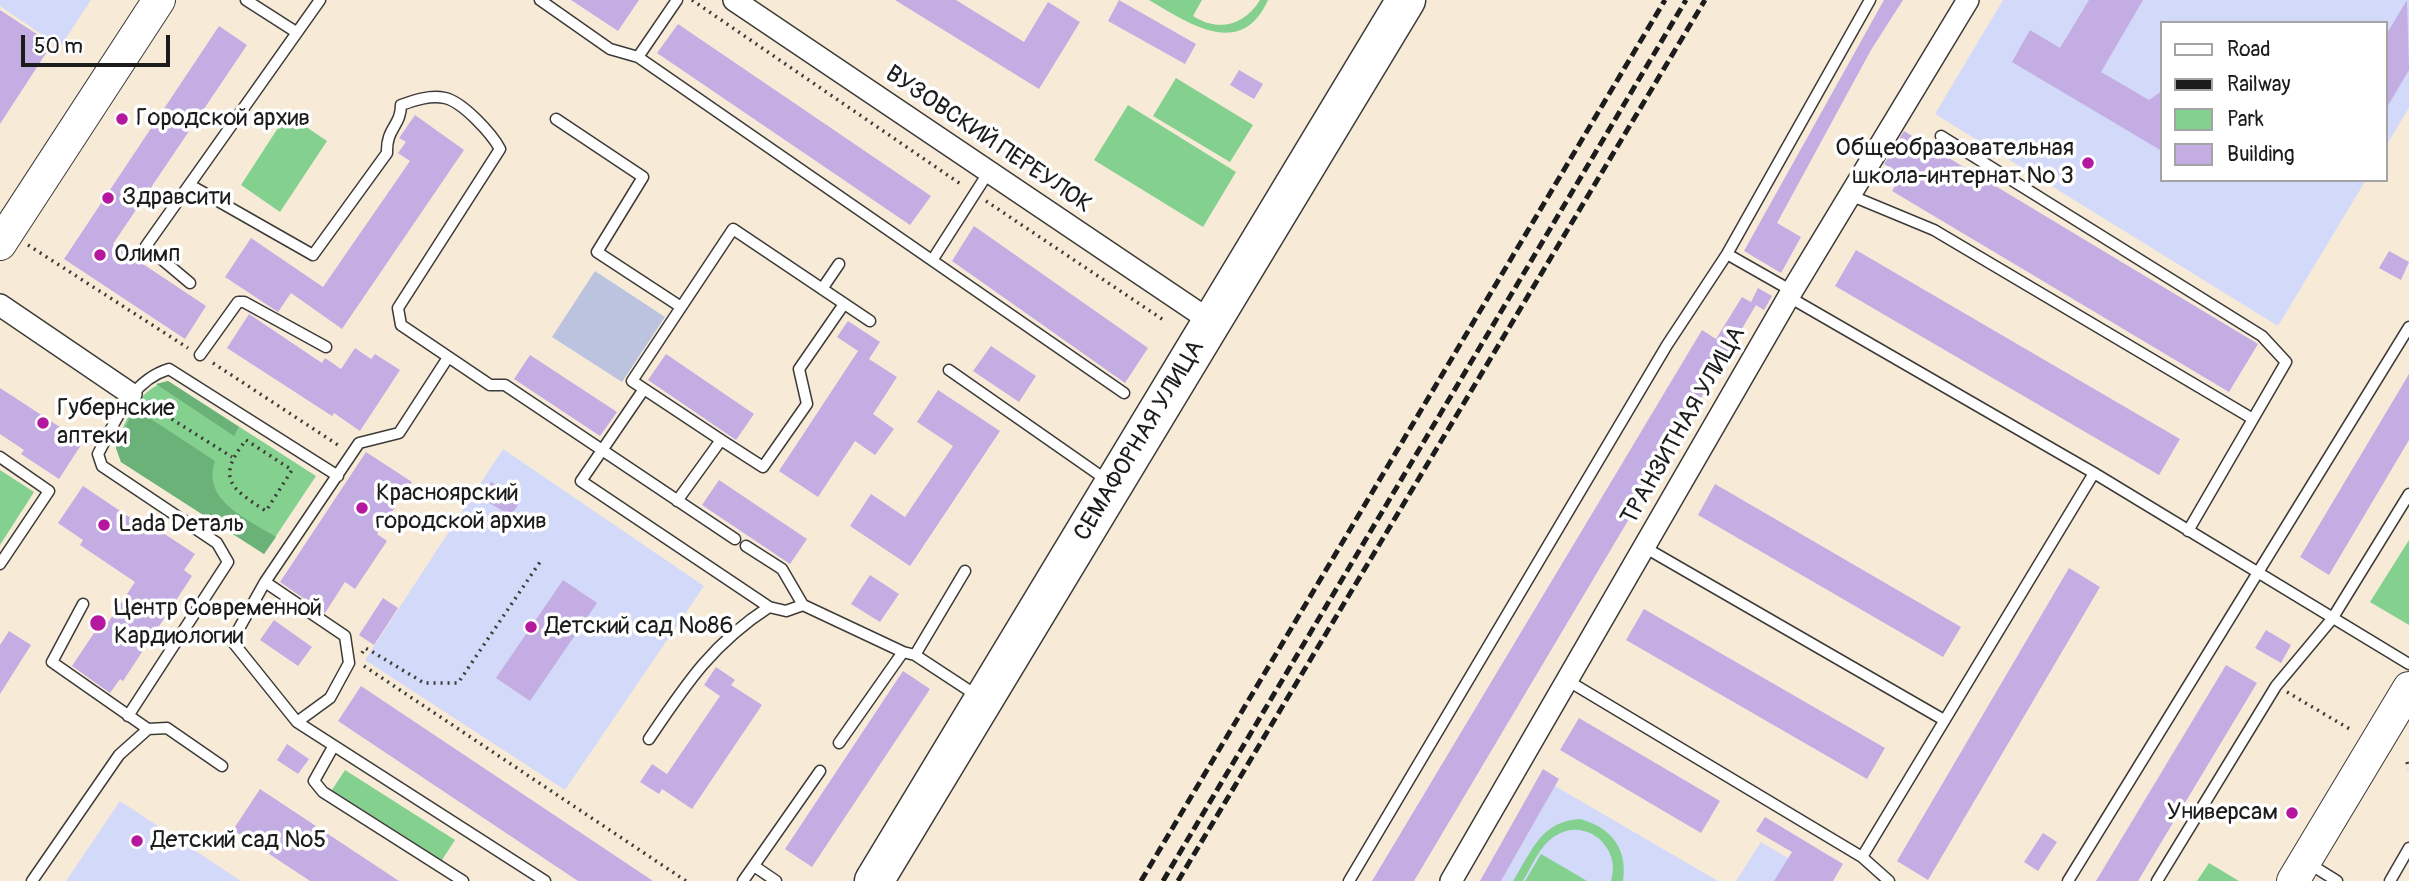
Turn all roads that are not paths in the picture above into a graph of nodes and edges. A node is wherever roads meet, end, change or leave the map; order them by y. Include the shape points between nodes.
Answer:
1 (159, 0) edge
2 (246, 0) edge
3 (320, 0) edge
4 (540, 0) edge
5 (677, 0) edge
6 (734, 0) edge
7 (1870, 0) edge
8 (1968, 0) edge
9 (1399, 5) edge
10 (296, 32) junction
11 (638, 57) junction
12 (556, 118) dead end
13 (1941, 136) dead end
14 (988, 173) junction
15 (190, 185) junction
16 (1852, 196) junction
17 (14, 244) edge
18 (1727, 254) junction
19 (933, 259) junction
20 (839, 264) dead end
21 (190, 283) dead end
22 (822, 289) junction
23 (1790, 294) junction
24 (844, 304) junction
25 (0, 305) edge
26 (681, 307) junction
27 (870, 321) dead end
28 (1212, 322) junction
29 (2409, 327) edge
30 (326, 347) dead end
31 (200, 355) dead end
32 (447, 359) junction
33 (949, 370) dead end
34 (644, 389) junction
35 (1124, 393) dead end
36 (131, 394) junction
37 (2253, 419) junction
38 (721, 440) junction
39 (603, 450) junction
40 (0, 457) edge
41 (2094, 473) junction
42 (338, 476) junction
43 (1114, 485) junction
44 (2409, 494) edge
45 (677, 501) junction
46 (2188, 531) junction
47 (735, 539) dead end
48 (746, 546) dead end
49 (1644, 547) junction
50 (0, 564) edge
51 (965, 571) dead end
52 (2256, 572) junction
53 (265, 582) junction
54 (83, 604) dead end
55 (803, 605) junction
56 (769, 607) junction
57 (2332, 619) junction
58 (903, 652) junction
59 (915, 655) junction
60 (2409, 664) edge
61 (1565, 679) junction
62 (2409, 688) edge
63 (984, 699) junction
64 (128, 716) junction
65 (1944, 720) junction
66 (297, 722) junction
67 (148, 729) junction
68 (649, 739) dead end
69 (839, 743) dead end
70 (333, 747) junction
71 (222, 766) dead end
72 (820, 771) dead end
73 (2409, 848) edge
74 (1862, 857) junction
75 (754, 866) junction
76 (2299, 871) edge
77 (33, 881) edge
78 (463, 881) edge
79 (545, 881) edge
80 (743, 881) edge
81 (776, 881) edge
82 (874, 881) edge
83 (1349, 881) edge
84 (1451, 881) edge
85 (1889, 881) edge
86 (2068, 881) edge
87 (2157, 881) edge
88 (2337, 881) edge
89 (2390, 881) edge

1 - 17 street
2 - 10 lane
3 - 10 lane
4 - 11 lane via 610,49
5 - 11 lane
6 - 14 street, ВУЗОВСКИЙ ПЕРЕУЛОК
7 - 18 lane
8 - 16 street, ТРАНЗИТНАЯ УЛИЦА
9 - 28 highway, СЕМАФОРНАЯ УЛИЦА
10 - 15 lane
11 - 19 lane
12 - 26 lane via 643,177 597,252
13 - 37 lane via 2262,336 2286,362
14 - 19 lane
14 - 28 street, ВУЗОВСКИЙ ПЕРЕУЛОК
15 - 21 lane via 146,246
15 - 32 lane via 313,255 387,153 387,137 401,116 401,105 419,98 447,98 491,131 500,149 398,308 401,325
16 - 23 street, ТРАНЗИТНАЯ УЛИЦА
16 - 37 lane via 1934,230
18 - 23 lane
18 - 83 lane via 1667,345
19 - 35 lane
20 - 22 lane
22 - 24 lane
22 - 26 lane via 733,229
23 - 41 lane
23 - 49 street, ТРАНЗИТНАЯ УЛИЦА
24 - 27 lane
24 - 38 lane via 799,369 807,404 764,467
25 - 36 street
26 - 34 lane via 632,381
28 - 43 highway, СЕМАФОРНАЯ УЛИЦА
29 - 52 lane
30 - 31 lane via 238,302
32 - 39 lane via 490,385 505,385
32 - 42 lane via 399,433 359,443
33 - 43 lane
34 - 38 lane
34 - 39 lane
36 - 42 lane via 150,374 169,369
36 - 64 lane via 98,454 102,466 216,544 228,562
37 - 46 lane
38 - 45 lane
39 - 45 lane
39 - 56 lane via 581,481
40 - 50 lane via 48,491
41 - 46 lane
41 - 65 lane
42 - 53 lane
43 - 63 highway, СЕМАФОРНАЯ УЛИЦА
44 - 57 lane
45 - 47 lane
46 - 52 lane
48 - 55 lane via 782,569
49 - 61 street, ТРАНЗИТНАЯ УЛИЦА
49 - 65 lane
51 - 59 lane
52 - 57 lane
52 - 86 lane
53 - 66 lane via 232,641
53 - 66 lane via 345,636 349,663 330,698
54 - 64 lane via 52,662
55 - 56 lane via 786,611
55 - 58 lane
56 - 68 lane via 701,664
57 - 60 lane
57 - 87 lane via 2276,686
58 - 59 lane
58 - 69 lane
59 - 63 lane
61 - 74 lane
61 - 84 street, ТРАНЗИТНАЯ УЛИЦА
62 - 76 street
63 - 82 highway, СЕМАФОРНАЯ УЛИЦА
64 - 67 lane
65 - 74 lane
66 - 70 lane
67 - 71 lane via 167,729
67 - 77 lane via 119,755
70 - 78 lane via 314,781 323,792
70 - 79 lane
72 - 75 lane
73 - 89 lane
74 - 85 lane
75 - 80 lane
75 - 81 lane
76 - 88 lane

